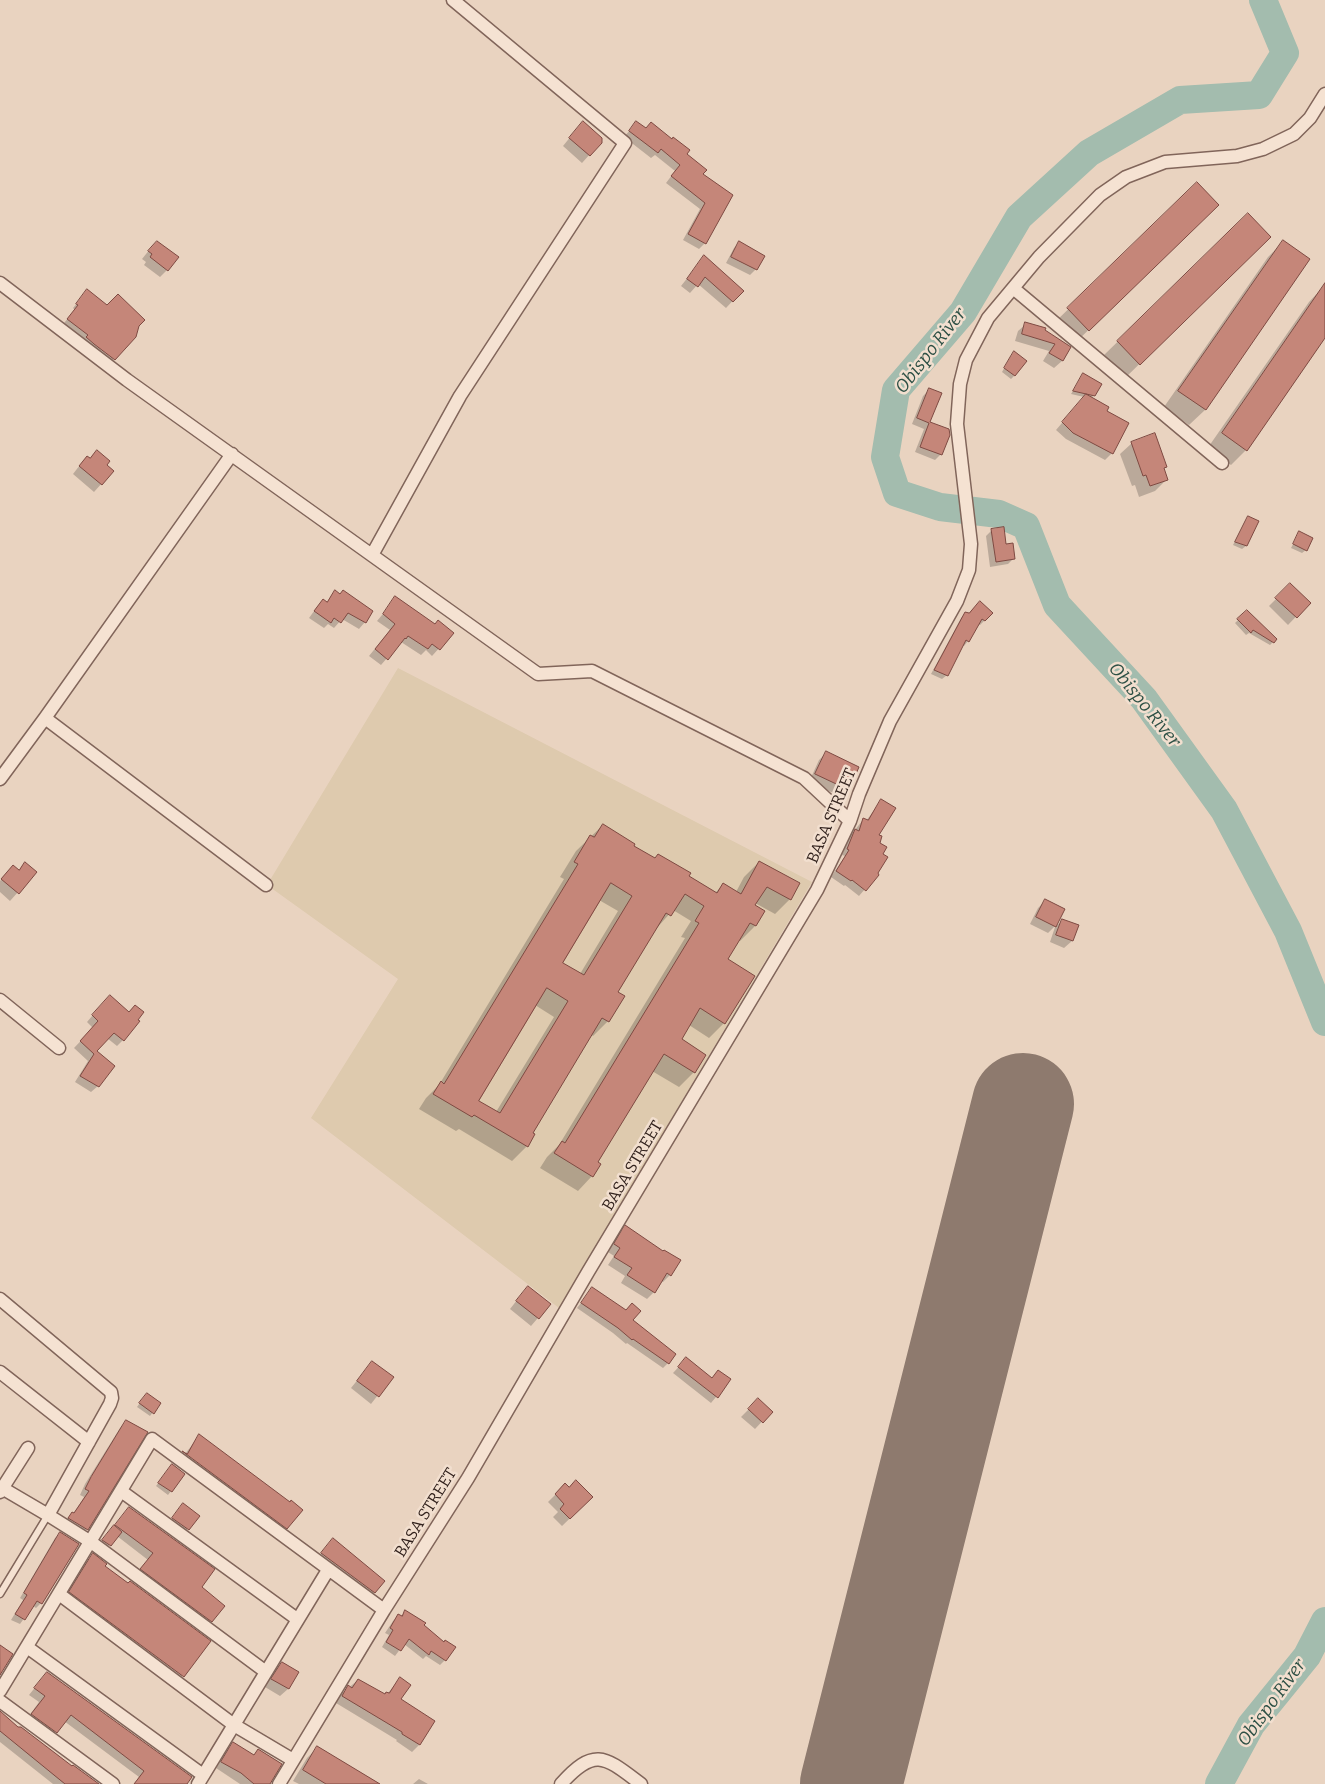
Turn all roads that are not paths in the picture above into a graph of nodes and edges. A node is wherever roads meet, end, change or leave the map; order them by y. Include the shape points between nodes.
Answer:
1 (453, 0) edge
2 (1325, 94) edge
3 (0, 283) edge
4 (1014, 288) junction
5 (232, 454) junction
6 (1222, 463) dead end
7 (372, 554) junction
8 (45, 718) junction
9 (0, 779) edge
10 (850, 820) junction
11 (266, 885) dead end
12 (0, 1000) edge
13 (59, 1048) dead end
14 (0, 1299) edge
15 (0, 1372) edge
16 (89, 1442) junction
17 (28, 1448) dead end
18 (1, 1490) edge
19 (121, 1491) junction
20 (48, 1516) junction
21 (91, 1542) junction
22 (328, 1570) junction
23 (0, 1594) edge
24 (59, 1594) junction
25 (384, 1610) junction
26 (296, 1619) junction
27 (27, 1647) junction
28 (266, 1672) junction
29 (0, 1691) edge
30 (0, 1702) edge
31 (234, 1725) junction
32 (293, 1760) junction
33 (200, 1780) edge
34 (113, 1784) edge
35 (279, 1784) edge
36 (561, 1784) edge
37 (641, 1784) edge

1 - 7 street via 625,143 460,396
2 - 4 street, BASA STREET via 1310,118 1294,134 1263,148 1237,156 1165,162 1126,177 1100,195 1039,257
3 - 5 street via 127,380
4 - 6 street
4 - 10 street, BASA STREET via 988,318 966,360 960,384 957,424 971,544 969,570 957,601 890,721
5 - 7 street
5 - 8 street
7 - 10 street via 538,674 592,671 804,778
8 - 9 street
8 - 11 street
10 - 25 street, BASA STREET via 817,890 468,1478
12 - 13 street
14 - 16 street via 111,1392 110,1404
15 - 16 street
16 - 20 street
17 - 18 street
18 - 20 street
19 - 21 street
19 - 22 street via 152,1439
19 - 26 street
20 - 21 street
20 - 23 lane
21 - 24 street
21 - 28 street
22 - 25 street
22 - 26 street
24 - 27 street
24 - 31 street
25 - 32 street, BASA STREET
26 - 28 street
27 - 29 street
27 - 33 street
28 - 31 street
30 - 34 street
31 - 32 street
31 - 33 street
32 - 35 street, BASA STREET
36 - 37 street via 576,1767 587,1760 599,1759

